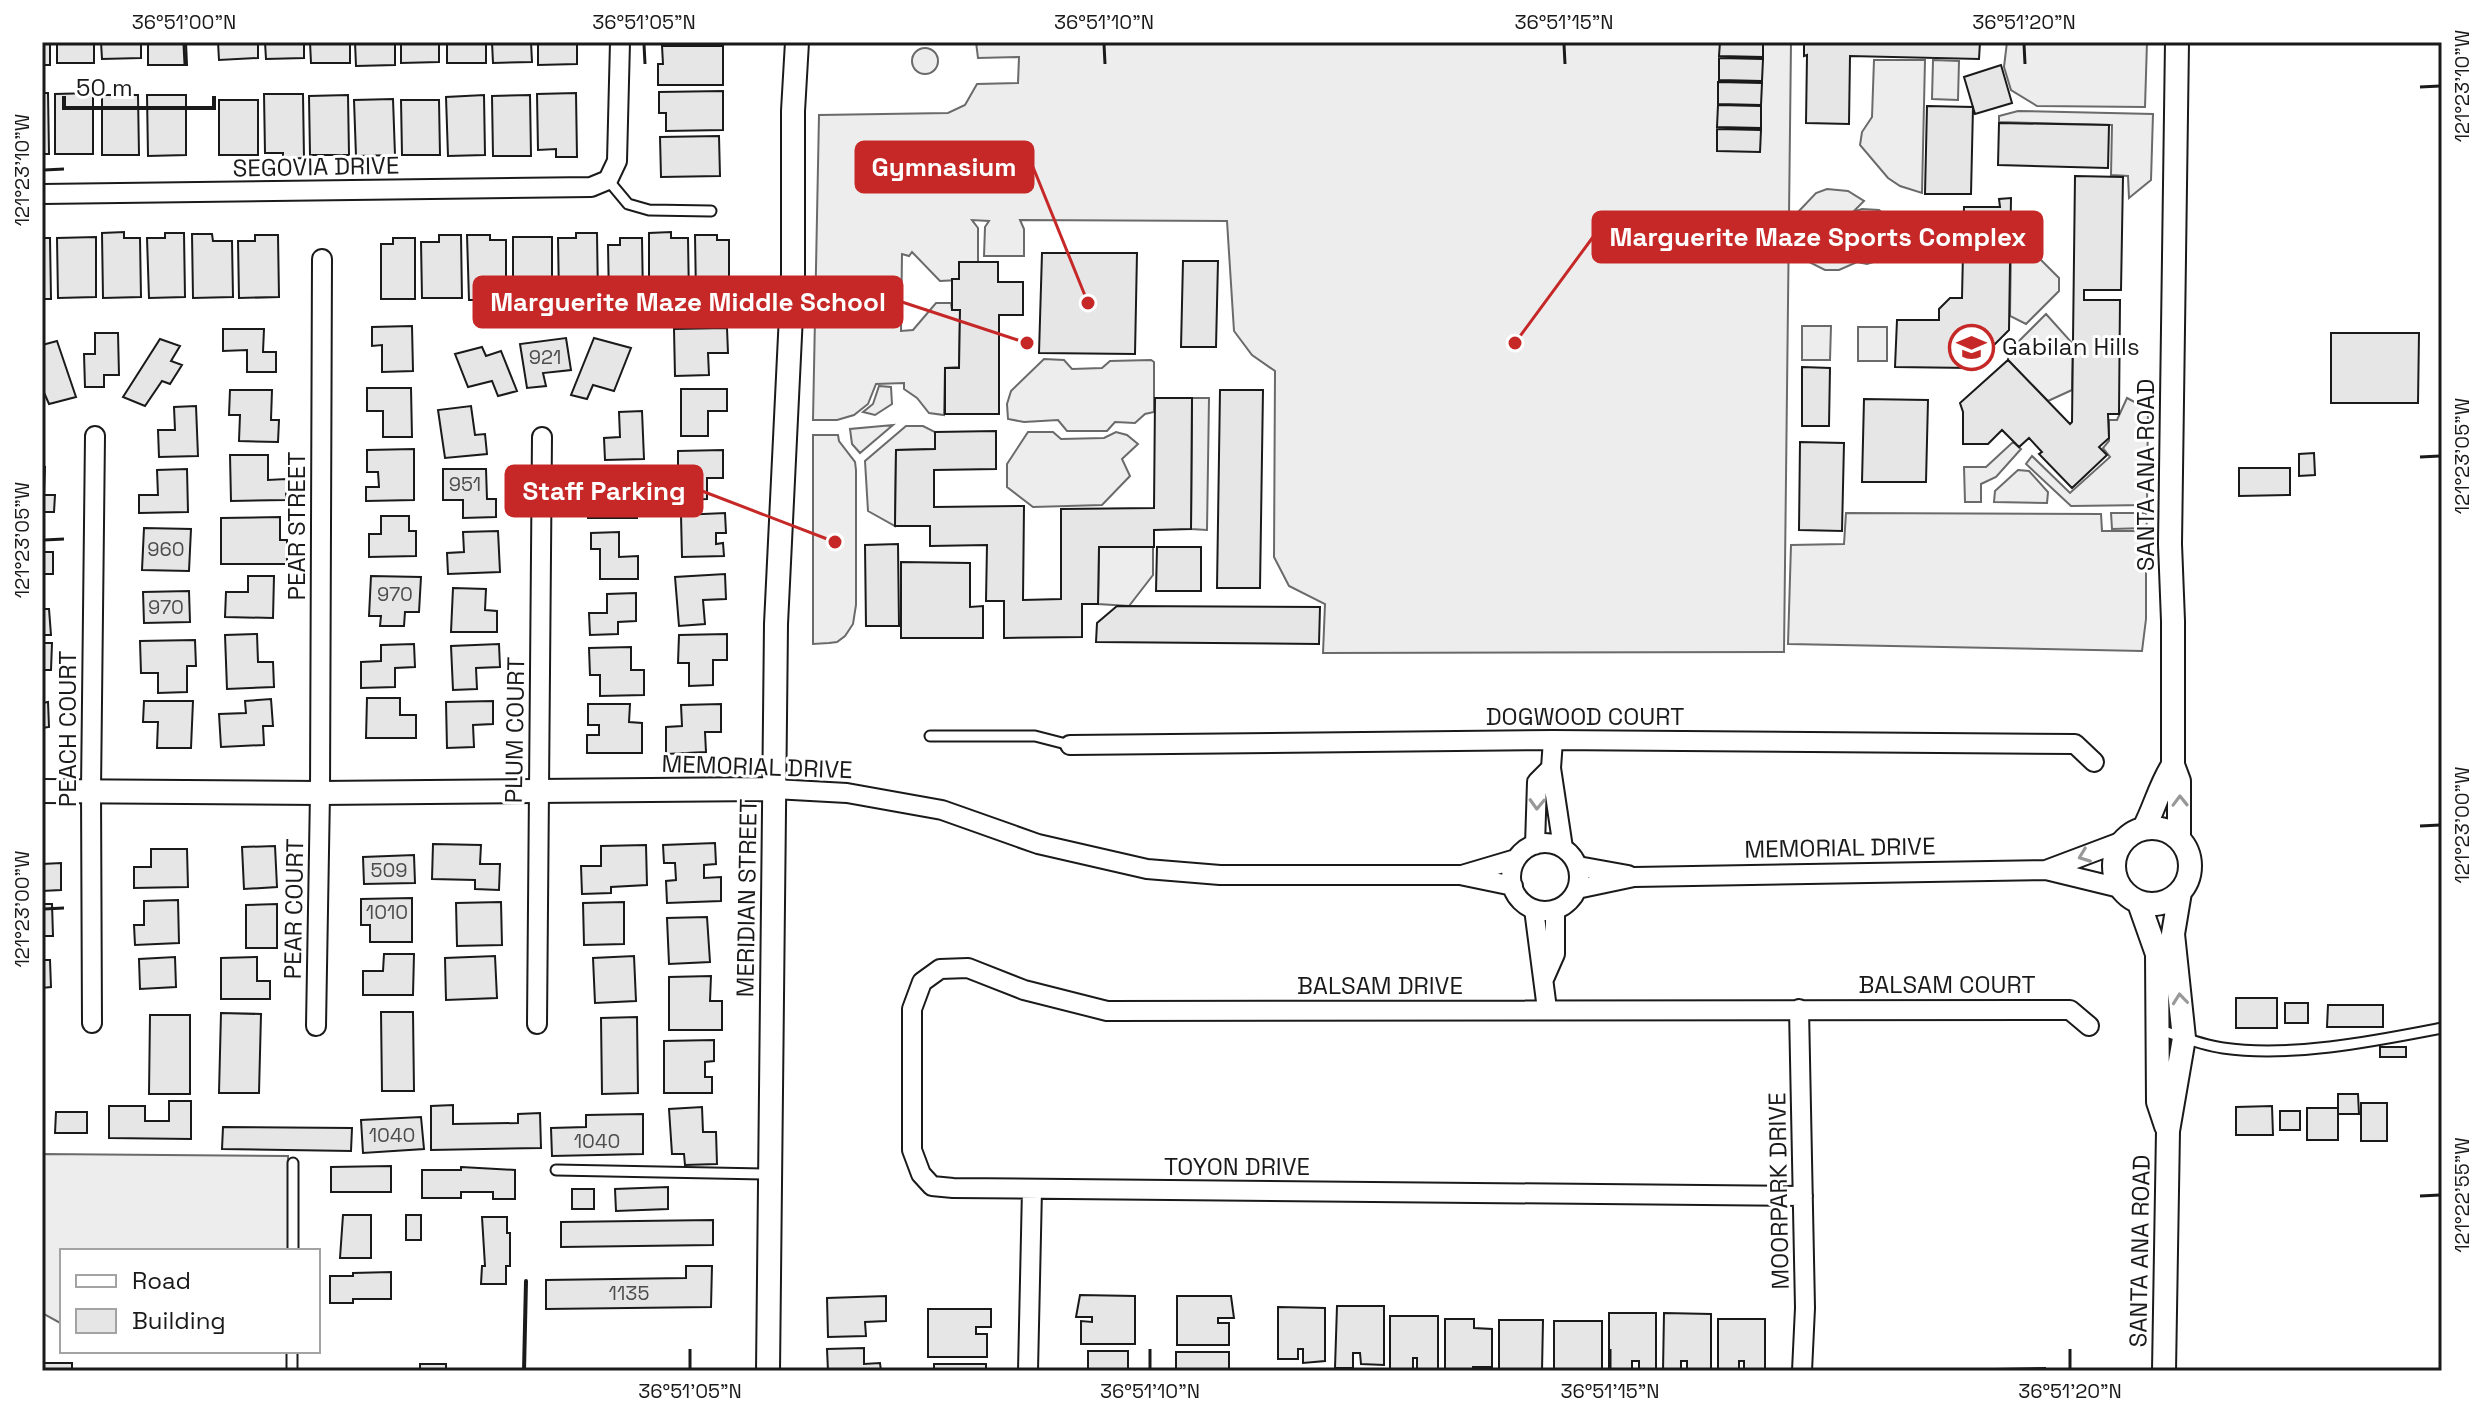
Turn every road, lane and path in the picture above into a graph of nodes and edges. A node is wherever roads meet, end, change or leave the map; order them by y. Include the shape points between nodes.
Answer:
1 (620, 42) edge
2 (797, 42) edge
3 (2177, 42) edge
4 (599, 184) junction
5 (42, 194) edge
6 (711, 211) dead end
7 (322, 259) dead end
8 (95, 436) dead end
9 (542, 437) dead end
10 (930, 736) dead end
11 (1553, 740) junction
12 (1070, 745) joint
13 (2094, 762) dead end
14 (2173, 765) junction
15 (1551, 768) junction
16 (538, 789) junction
17 (774, 789) junction
18 (91, 790) junction
19 (42, 791) edge
20 (320, 793) junction
21 (2144, 828) junction
22 (2179, 839) junction
23 (2123, 841) junction
24 (1535, 845) junction
25 (1563, 848) junction
26 (1516, 859) junction
27 (1578, 866) junction
28 (2046, 870) junction
29 (1460, 875) junction
30 (1634, 877) junction
31 (1513, 886) junction
32 (2120, 888) junction
33 (1577, 889) junction
34 (2180, 892) junction
35 (2139, 903) junction
36 (1534, 909) junction
37 (1555, 910) junction
38 (968, 968) joint
39 (1543, 981) junction
40 (1547, 1009) junction
41 (1799, 1009) junction
42 (92, 1023) dead end
43 (537, 1024) dead end
44 (316, 1026) dead end
45 (2089, 1026) dead end
46 (2442, 1028) edge
47 (2158, 1029) junction
48 (2184, 1038) junction
49 (2168, 1131) junction
50 (293, 1163) dead end
51 (556, 1170) dead end
52 (771, 1174) junction
53 (1032, 1189) junction
54 (1803, 1196) junction
55 (293, 1249) edge
56 (768, 1371) edge
57 (1028, 1371) edge
58 (1802, 1371) edge
59 (2164, 1371) edge

1 - 4 street via 617,161
2 - 17 street, MERIDIAN STREET
3 - 14 street, SANTA ANA ROAD via 2170,544
4 - 5 street, SEGOVIA DRIVE
4 - 6 lane via 628,204 649,210
7 - 20 street, PEAR STREET
8 - 18 street, PEACH COURT
9 - 16 street, PLUM COURT
10 - 12 lane via 1035,736
11 - 12 street, DOGWOOD COURT
11 - 13 street, DOGWOOD COURT via 2075,744
11 - 15 street
14 - 21 street, SANTA ANA ROAD
22 -> 14 street, SANTA ANA ROAD via 2179,781
15 -> 24 street via 1537,782
15 - 25 street
16 - 17 street, MEMORIAL DRIVE
16 - 20 street, MEMORIAL DRIVE
16 - 43 street, PLUM COURT
17 - 29 street, MEMORIAL DRIVE via 847,793 942,810 1038,844 1147,869 1220,875
17 - 52 street, MERIDIAN STREET
18 - 19 street, MEMORIAL DRIVE
18 - 20 street, MEMORIAL DRIVE
18 - 42 street, PEACH COURT
20 - 44 street, PEAR COURT
21 - 22 street via 2168,831
21 - 23 street
22 - 34 street, SANTA ANA ROAD via 2190,862 2190,876
23 -> 28 street
23 - 32 street via 2114,864
24 - 25 street
24 - 26 street
25 - 27 street
26 - 29 street
26 - 31 street
27 - 30 street
27 - 33 street
28 - 30 street, MEMORIAL DRIVE
28 - 32 street
29 - 31 street
30 - 33 street
31 - 36 street
32 - 35 street
33 - 37 street
34 - 35 street via 2164,903
48 -> 34 street, SANTA ANA ROAD via 2173,934
35 - 47 street, SANTA ANA ROAD via 2157,954
36 - 37 street
36 - 39 street
37 - 39 street via 1555,954
38 - 40 street, BALSAM DRIVE via 1024,990 1107,1011
38 - 53 street, TOYON DRIVE via 940,969 922,982 912,1009 912,1150 932,1186
39 - 40 street
40 - 41 street, BALSAM DRIVE
41 - 45 street, BALSAM COURT via 2070,1010
41 - 54 street, MOORPARK DRIVE
46 - 48 lane via 2313,1048 2221,1048
47 - 48 lane
47 - 49 street, SANTA ANA ROAD via 2158,1102
48 - 49 street, SANTA ANA ROAD
49 - 59 street, SANTA ANA ROAD
50 - 55 lane
51 - 52 lane
52 - 56 street, MERIDIAN STREET
53 - 54 street, TOYON DRIVE
53 - 57 street
54 - 58 street, MOORPARK DRIVE

